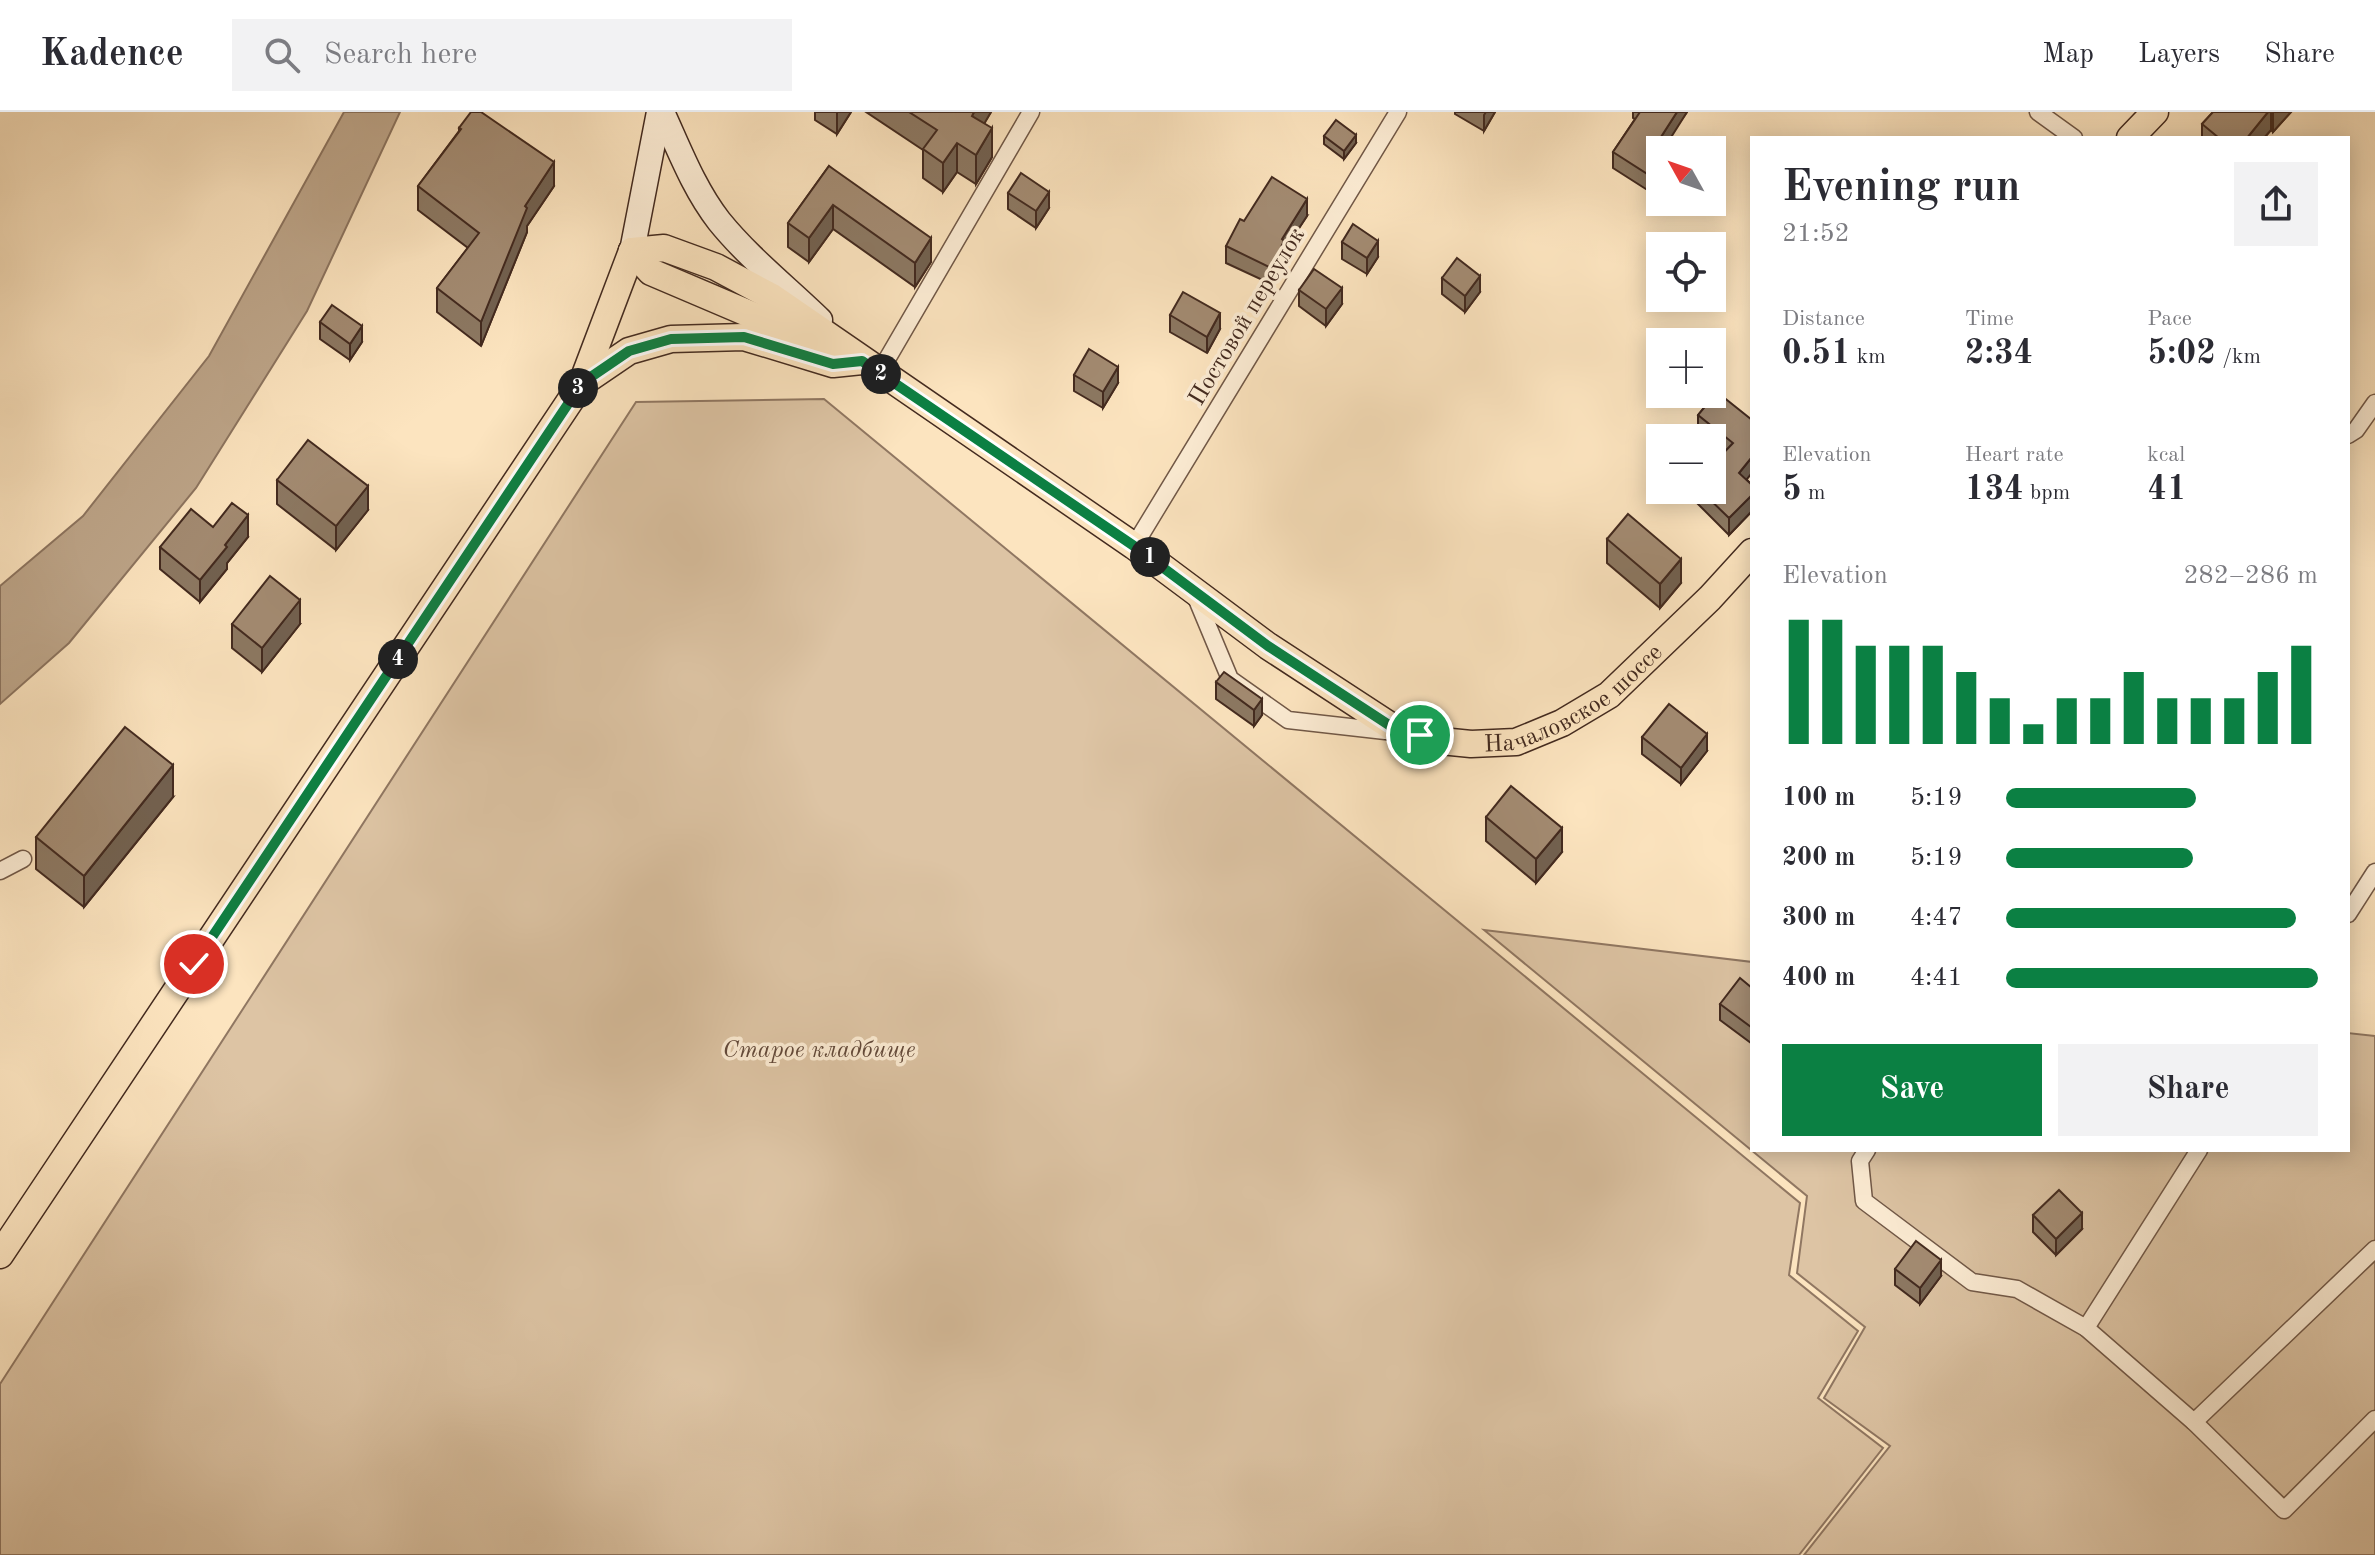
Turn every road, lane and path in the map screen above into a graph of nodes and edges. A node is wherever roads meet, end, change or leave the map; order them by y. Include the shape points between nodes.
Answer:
1 (661, 112) edge
2 (1031, 112) edge
3 (1398, 112) edge
4 (2155, 112) edge
5 (2047, 115) edge
6 (2072, 136) edge
7 (2132, 136) edge
8 (632, 251) junction
9 (871, 367) junction
10 (582, 383) junction
11 (2375, 403) edge
12 (2350, 434) edge
13 (1134, 546) junction
14 (1750, 554) edge
15 (1193, 590) junction
16 (1420, 735) junction
17 (23, 859) dead end
18 (0, 871) edge
19 (2375, 872) edge
20 (2350, 911) edge
21 (1866, 1152) edge
22 (2198, 1152) edge
23 (2375, 1249) edge
24 (0, 1255) edge
25 (2086, 1328) junction
26 (2375, 1419) edge
27 (2194, 1422) junction

1 - 8 main road
1 - 9 main road via 718,219
2 - 9 street
3 - 13 street, Постовой переулок
4 - 7 main road
5 - 6 street
8 - 9 main road, Началовское шоссе via 664,248 716,267 772,297
8 - 10 main road
9 - 10 main road via 833,364 744,337 671,339 629,351
9 - 13 main road, Началовское шоссе
10 - 24 main road
11 - 12 street
13 - 15 main road, Началовское шоссе
14 - 16 main road, Началовское шоссе via 1609,695 1562,723 1516,742 1471,744
15 - 16 main road, Началовское шоссе via 1392,727
15 - 16 street via 1230,679 1288,720
17 - 18 street
19 - 20 street
21 - 25 street via 1860,1161 1864,1201 1972,1282 2017,1289
22 - 25 street
23 - 27 street
25 - 27 street
26 - 27 street via 2284,1510

